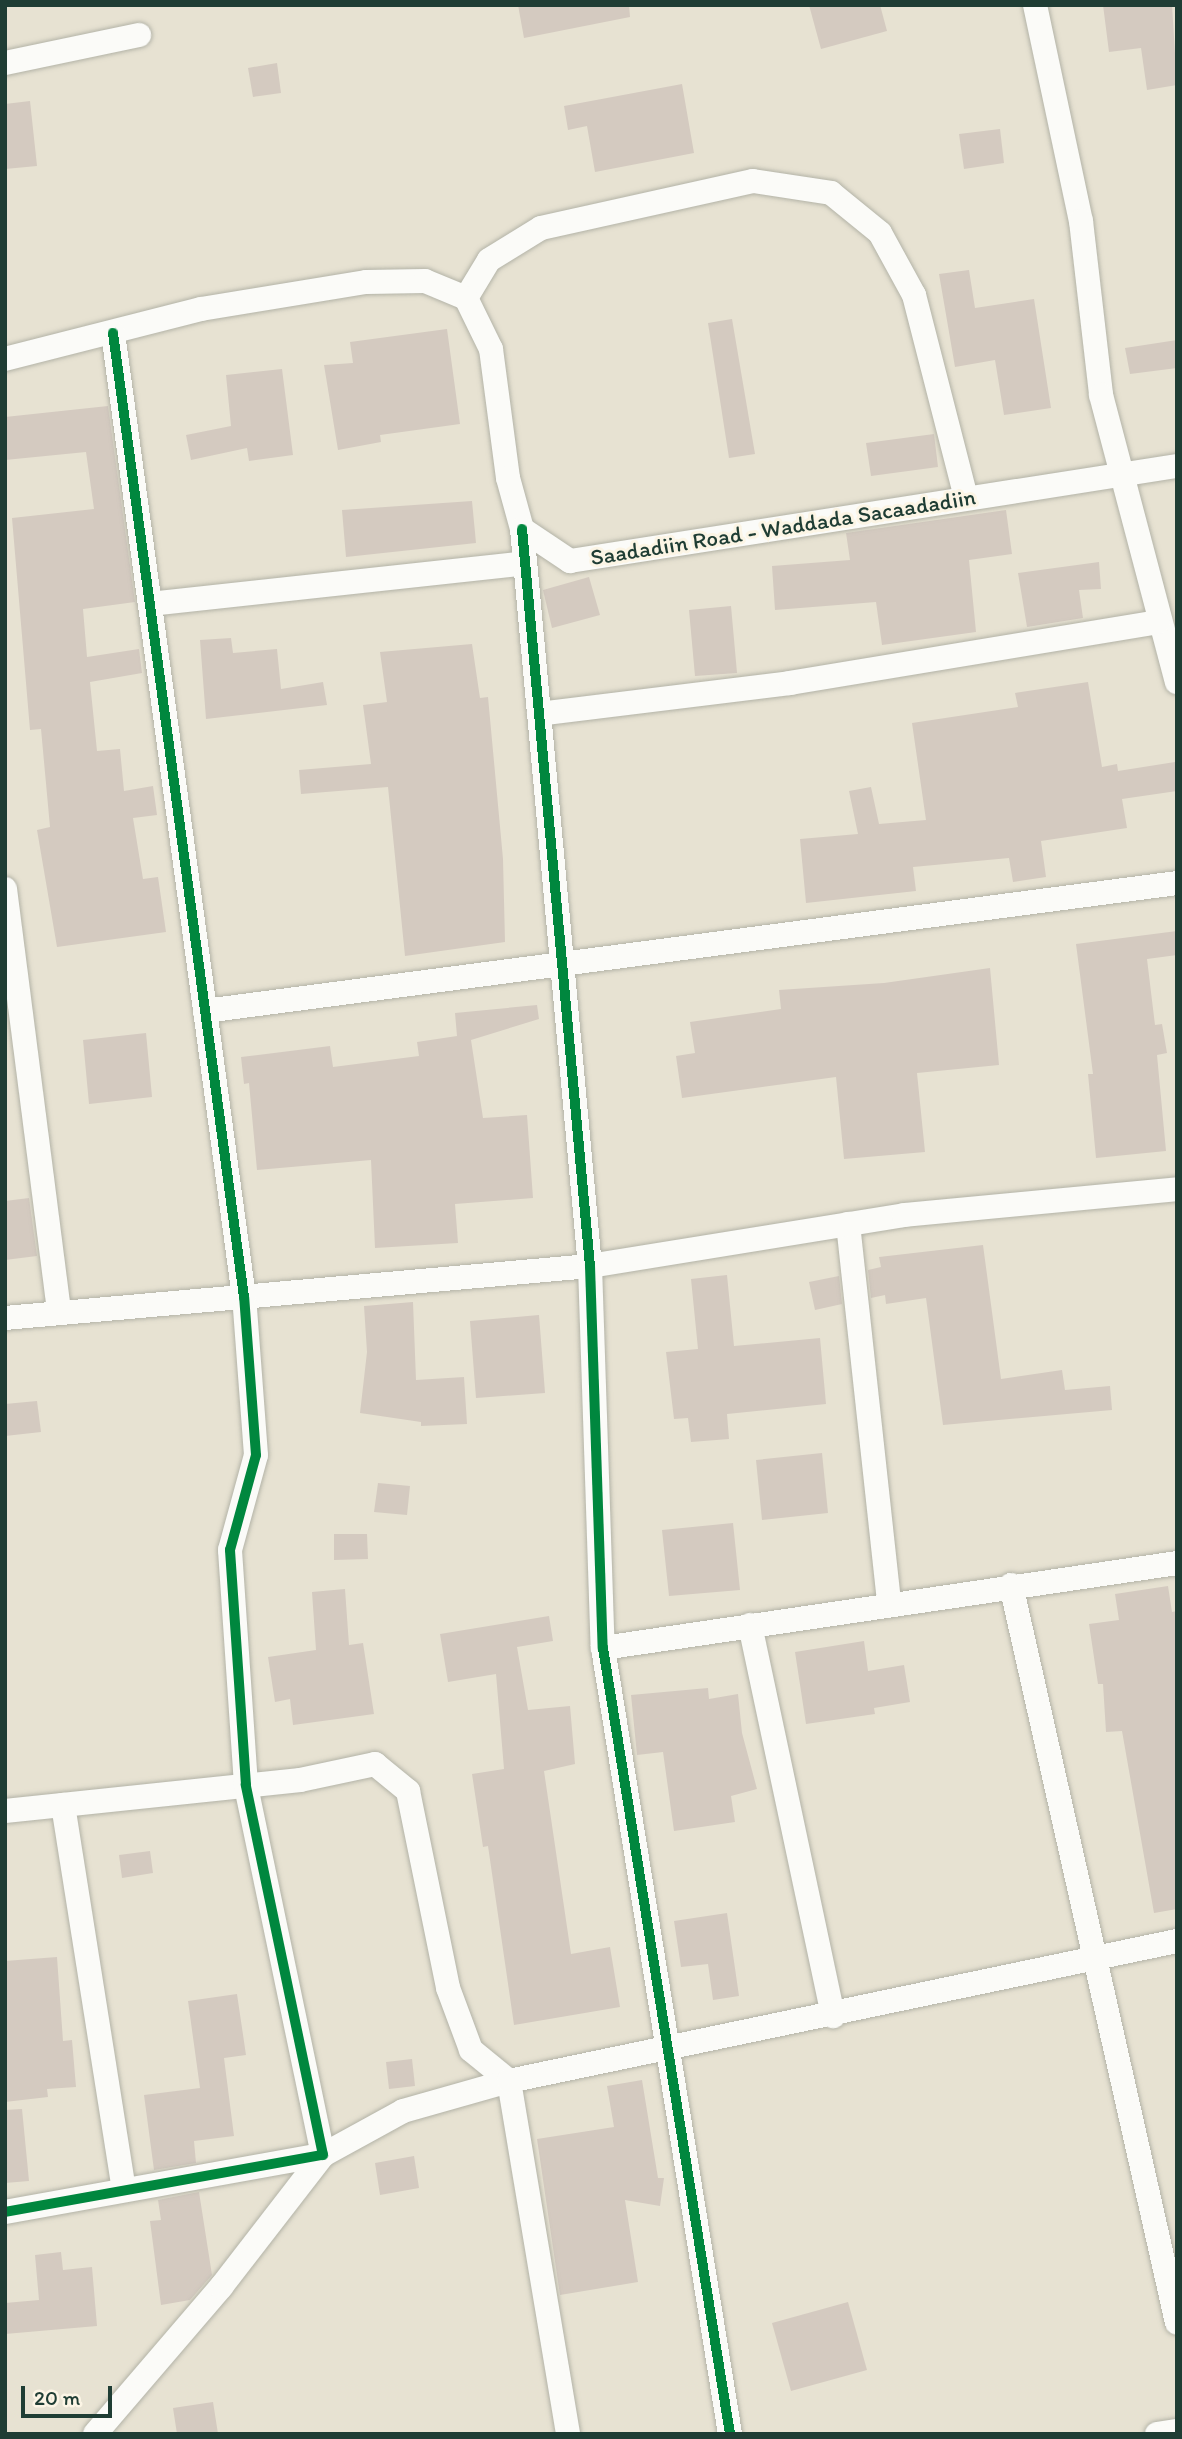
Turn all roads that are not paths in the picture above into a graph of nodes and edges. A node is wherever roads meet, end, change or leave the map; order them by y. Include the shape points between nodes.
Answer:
1 (1035, 5) edge
2 (139, 35) dead end
3 (5, 63) edge
4 (466, 298) junction
5 (113, 333) junction
6 (5, 359) edge
7 (1177, 466) edge
8 (1123, 474) junction
9 (967, 497) junction
10 (522, 529) junction
11 (526, 563) junction
12 (150, 604) junction
13 (1158, 622) junction
14 (1177, 682) edge
15 (539, 714) junction
16 (1177, 883) edge
17 (5, 889) edge
18 (562, 965) junction
19 (205, 1011) junction
20 (1177, 1189) edge
21 (848, 1224) junction
22 (590, 1266) junction
23 (244, 1297) junction
24 (59, 1314) junction
25 (5, 1318) edge
26 (1177, 1563) edge
27 (1011, 1584) junction
28 (888, 1603) junction
29 (750, 1625) junction
30 (603, 1648) junction
31 (246, 1786) junction
32 (63, 1805) junction
33 (5, 1811) edge
34 (1177, 1941) edge
35 (1094, 1961) junction
36 (834, 2016) junction
37 (667, 2051) junction
38 (509, 2081) junction
39 (323, 2155) junction
40 (124, 2188) junction
41 (5, 2212) edge
42 (1177, 2323) edge
43 (1177, 2431) edge
44 (95, 2434) edge
45 (568, 2434) edge
46 (730, 2434) edge
47 (1157, 2434) edge

1 - 8 street via 1082,221 1101,395
2 - 3 street
4 - 5 street via 425,281 366,282 201,309
4 - 9 street via 489,260 541,228 752,181 831,193 880,233 914,295
4 - 10 street via 491,349 508,478
5 - 6 street
5 - 12 street
7 - 8 street, Saadadiin Road - Waddada Sacaadadiin
8 - 9 street, Saadadiin Road - Waddada Sacaadadiin
8 - 13 street
9 - 10 street, Saadadiin Road - Waddada Sacaadadiin via 570,561
10 - 11 street
11 - 12 street
11 - 15 street
12 - 19 street
13 - 14 street
13 - 15 street via 790,683
15 - 18 street
16 - 18 street
17 - 24 street
18 - 19 street
18 - 22 street
19 - 23 street
20 - 21 street
21 - 22 street
21 - 28 street
22 - 23 street
22 - 30 street
23 - 24 street
23 - 31 street via 256,1455 230,1550
24 - 25 street
26 - 27 street
27 - 28 street
27 - 35 street
28 - 29 street
29 - 30 street
29 - 36 street
30 - 37 street
31 - 32 street
31 - 38 street via 375,1764 408,1791 448,1988 471,2050
31 - 39 street
32 - 33 street
32 - 40 street
34 - 35 street
35 - 36 street
35 - 42 street
36 - 37 street
37 - 38 street
37 - 46 street
38 - 39 street via 403,2111
38 - 45 street
39 - 40 street
39 - 44 street via 221,2287
40 - 41 street
43 - 47 street

